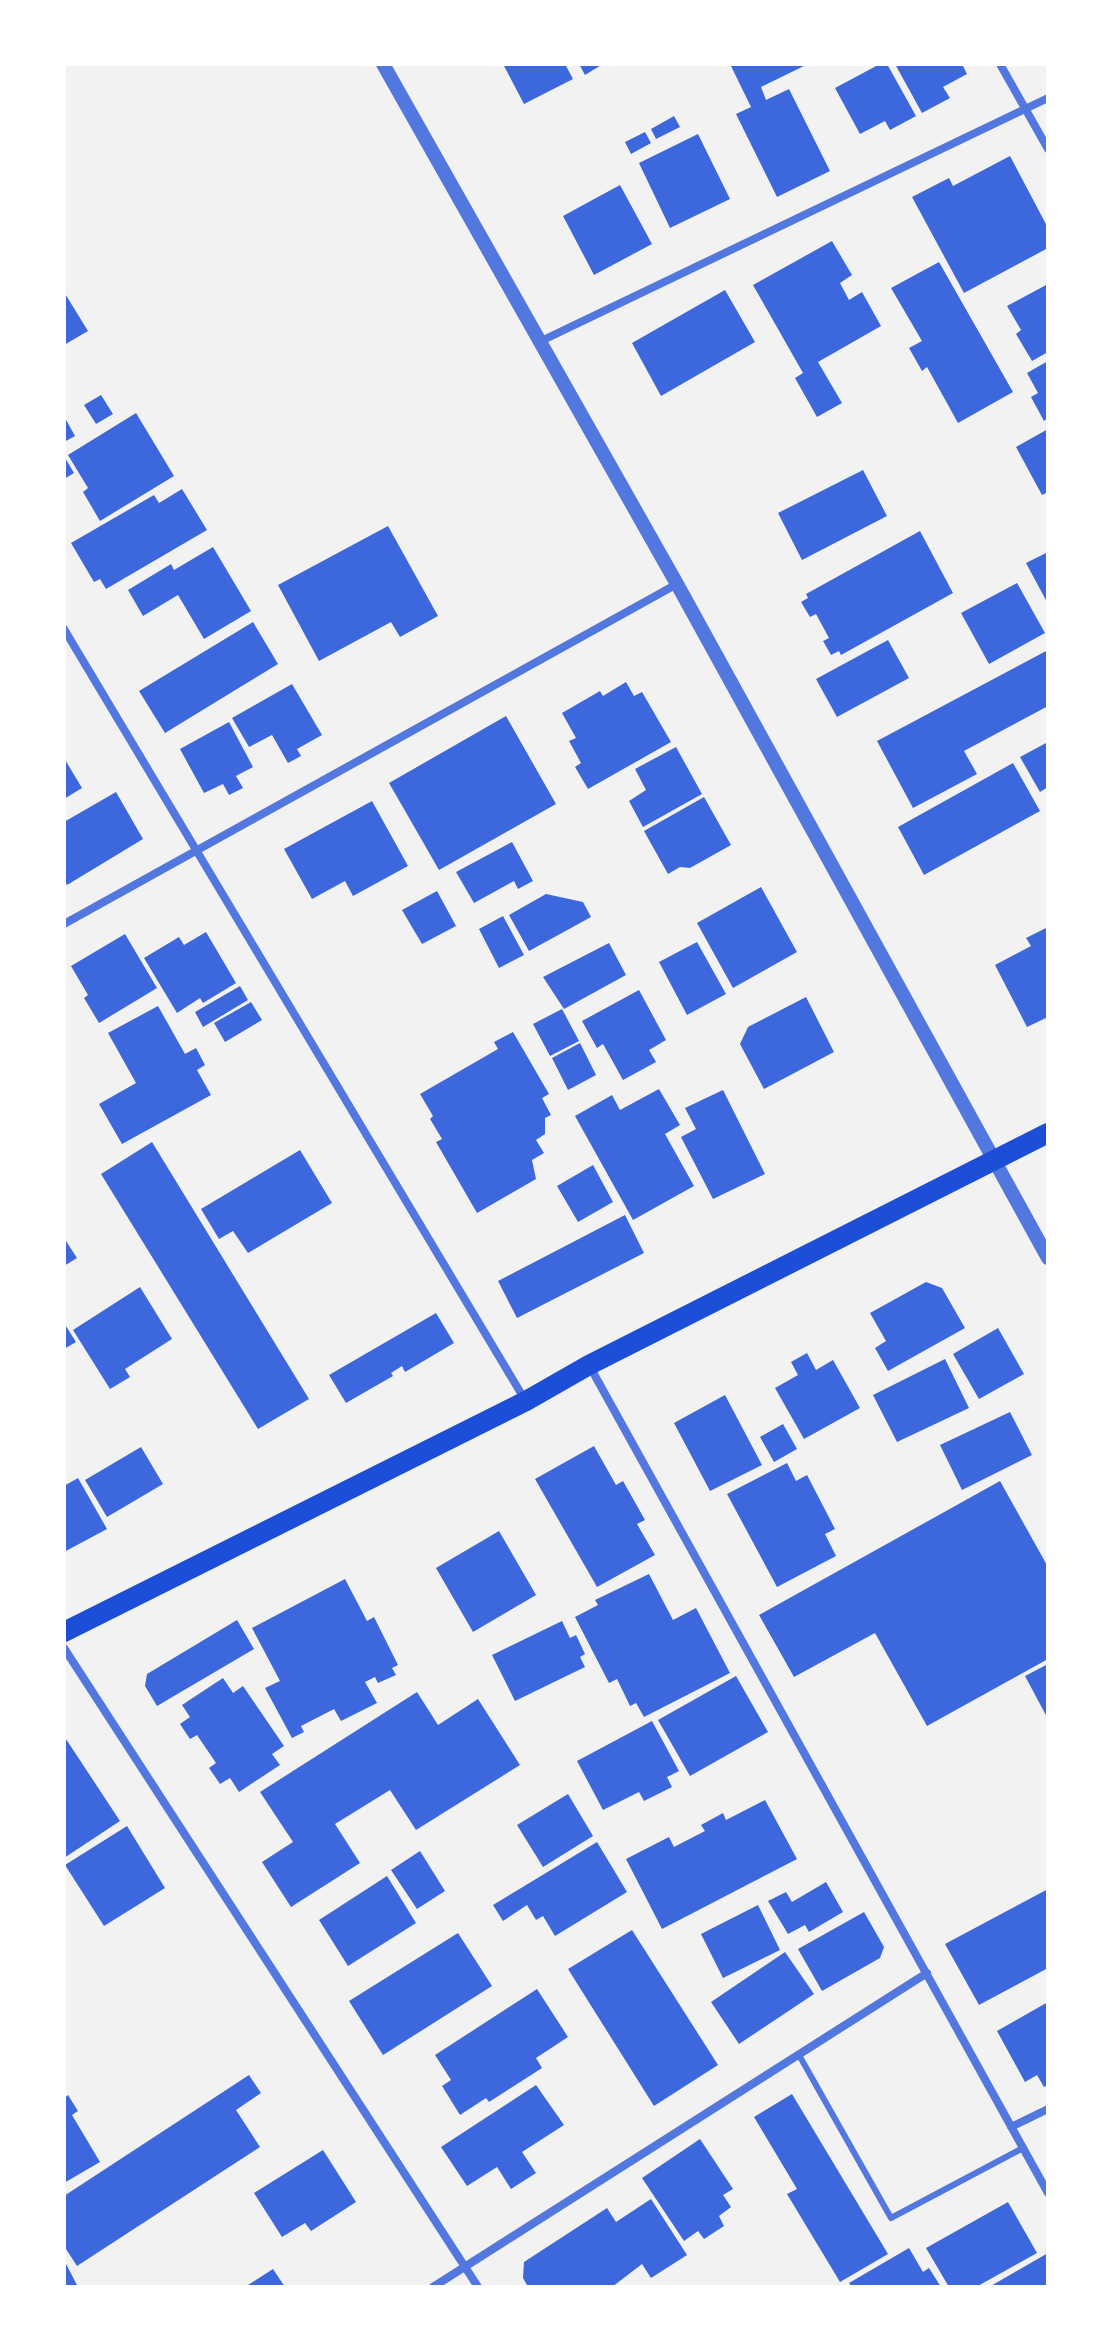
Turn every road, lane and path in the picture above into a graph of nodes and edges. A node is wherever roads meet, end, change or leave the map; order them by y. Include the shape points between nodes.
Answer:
1 (383, 64) edge
2 (1000, 64) edge
3 (1048, 98) edge
4 (1026, 109) junction
5 (1048, 149) edge
6 (539, 342) junction
7 (677, 584) junction
8 (64, 629) edge
9 (198, 851) junction
10 (64, 924) edge
11 (1048, 1133) edge
12 (995, 1160) junction
13 (1048, 1258) edge
14 (589, 1365) junction
15 (526, 1401) junction
16 (64, 1632) edge
17 (64, 1648) edge
18 (927, 1973) junction
19 (799, 2055) junction
20 (1048, 2109) edge
21 (1011, 2127) junction
22 (1023, 2148) junction
23 (1048, 2193) edge
24 (465, 2267) junction
25 (433, 2287) edge
26 (478, 2287) edge

1 - 6 street
2 - 4 street
3 - 4 street
4 - 5 street
4 - 6 street
6 - 7 street
7 - 9 street
7 - 12 street
8 - 9 street
9 - 10 street
9 - 15 street
11 - 12 main road
12 - 13 street
12 - 14 main road
14 - 15 main road
14 - 18 street
15 - 16 main road
17 - 24 street
18 - 19 street
18 - 21 street
19 - 22 lane via 891,2218
19 - 24 street
20 - 21 street
21 - 22 street
22 - 23 street
24 - 25 street
24 - 26 street

